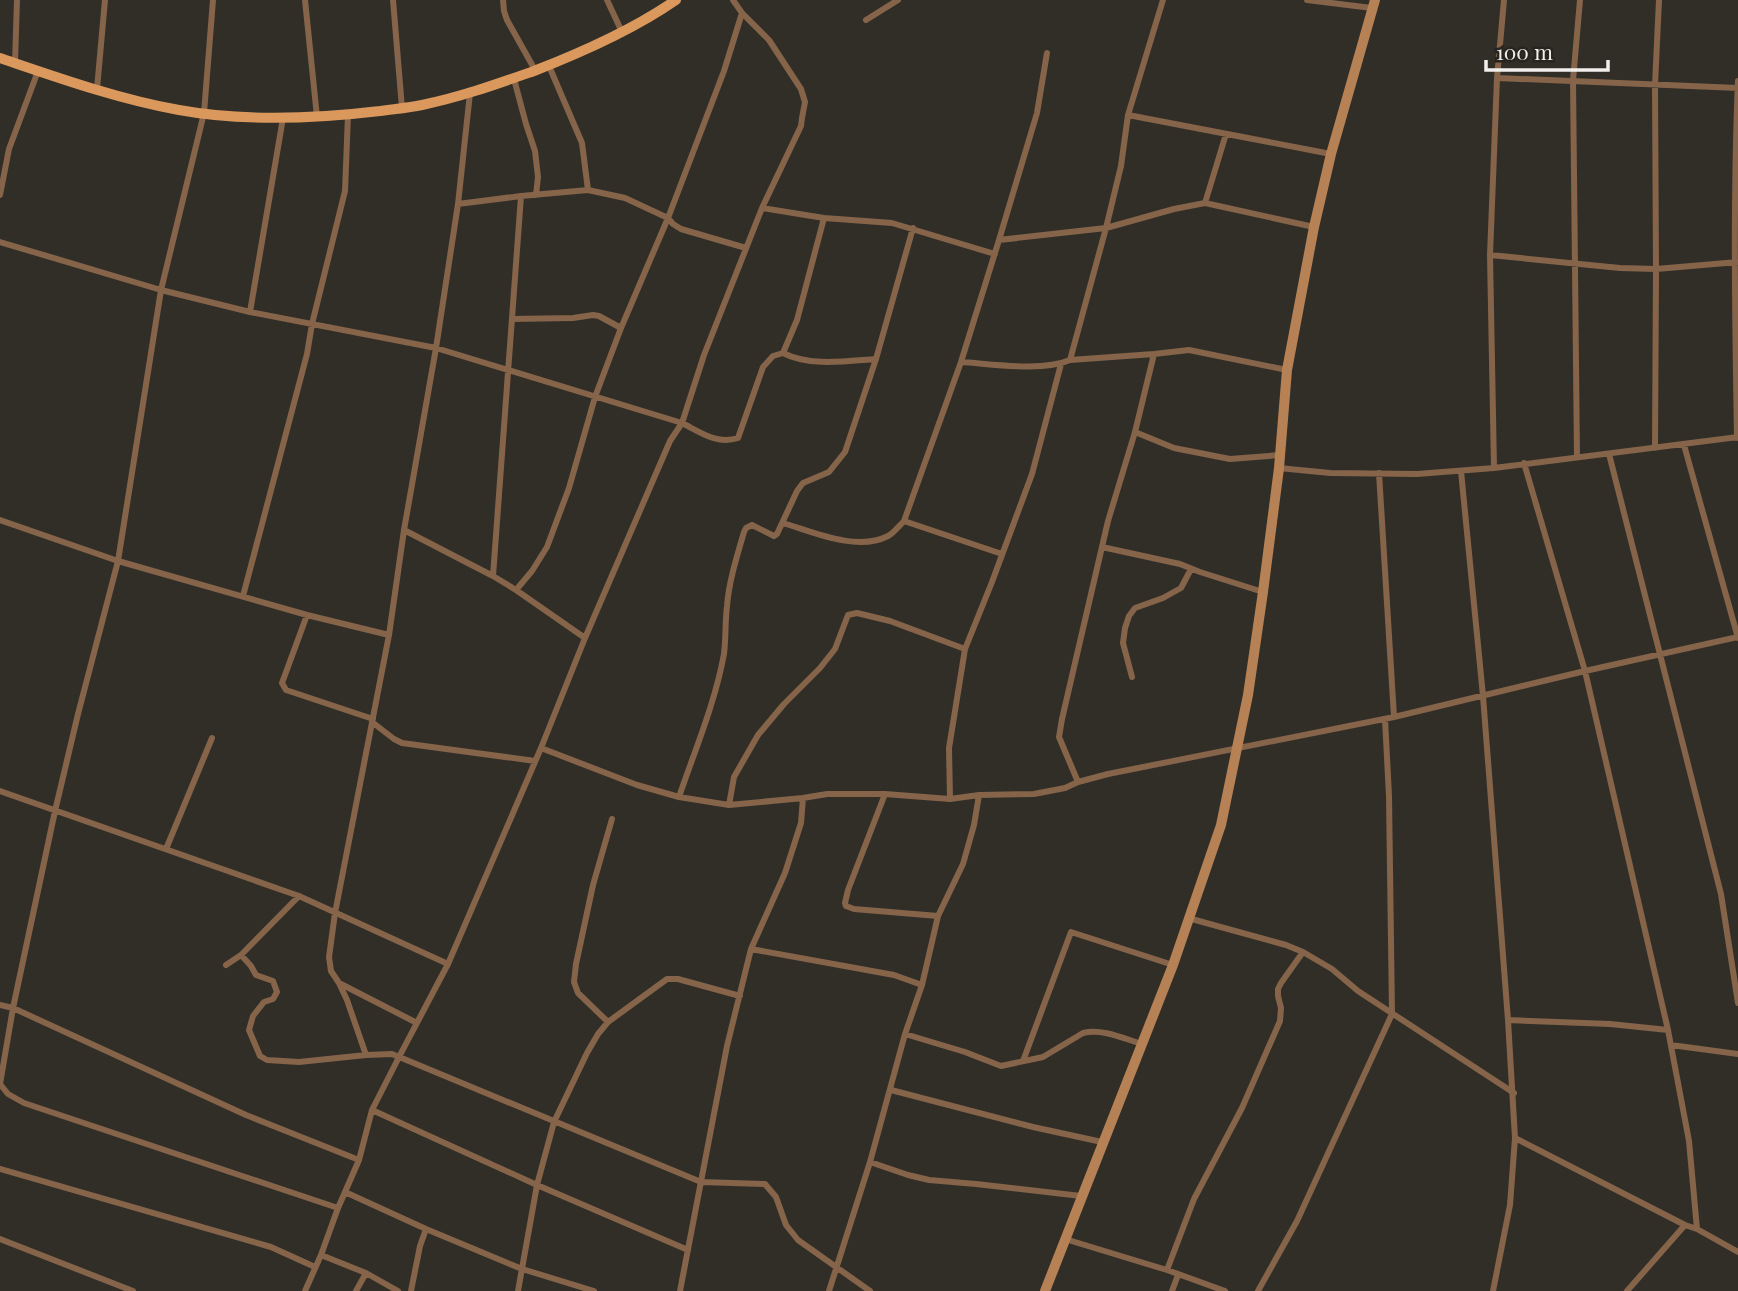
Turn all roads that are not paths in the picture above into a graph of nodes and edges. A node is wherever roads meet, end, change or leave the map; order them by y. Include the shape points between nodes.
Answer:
1 (17, 0) edge
2 (105, 0) edge
3 (213, 0) edge
4 (305, 0) edge
5 (393, 0) edge
6 (503, 0) edge
7 (607, 0) edge
8 (676, 0) edge
9 (733, 0) edge
10 (898, 0) edge
11 (1163, 0) edge
12 (1307, 0) edge
13 (1504, 0) edge
14 (1580, 0) edge
15 (1659, 0) edge
16 (1373, 4) edge
17 (741, 12) junction
18 (866, 20) dead end
19 (622, 32) junction
20 (1047, 53) dead end
21 (0, 58) edge
22 (15, 63) junction
23 (549, 66) junction
24 (535, 70) junction
25 (38, 71) junction
26 (1497, 78) junction
27 (514, 79) junction
28 (1573, 80) junction
29 (1738, 81) edge
30 (1655, 85) junction
31 (1738, 88) edge
32 (97, 89) junction
33 (470, 93) junction
34 (402, 108) junction
35 (204, 113) junction
36 (348, 115) junction
37 (1128, 115) junction
38 (317, 117) junction
39 (284, 118) junction
40 (1226, 134) junction
41 (1331, 154) junction
42 (588, 190) junction
43 (0, 195) edge
44 (536, 195) junction
45 (520, 196) junction
46 (1205, 203) junction
47 (458, 204) junction
48 (762, 208) junction
49 (668, 218) junction
50 (824, 218) junction
51 (1314, 227) junction
52 (913, 228) junction
53 (1107, 228) junction
54 (999, 240) junction
55 (0, 242) edge
56 (746, 248) junction
57 (995, 254) junction
58 (1490, 255) junction
59 (1736, 262) edge
60 (1576, 264) junction
61 (1656, 269) junction
62 (161, 290) junction
63 (250, 312) junction
64 (512, 319) junction
65 (312, 324) junction
66 (621, 328) junction
67 (436, 348) junction
68 (783, 353) junction
69 (1154, 354) junction
70 (876, 359) junction
71 (1070, 360) junction
72 (961, 362) junction
73 (1061, 363) junction
74 (507, 370) junction
75 (1287, 370) junction
76 (595, 397) junction
77 (682, 423) junction
78 (1135, 432) junction
79 (1738, 438) edge
80 (1684, 445) junction
81 (1655, 449) junction
82 (1609, 454) junction
83 (1280, 455) junction
84 (1577, 457) junction
85 (1524, 463) junction
86 (1279, 468) junction
87 (1494, 468) junction
88 (1461, 471) junction
89 (1379, 473) junction
90 (904, 521) junction
91 (1, 522) edge
92 (783, 523) junction
93 (404, 530) junction
94 (1102, 547) junction
95 (1002, 554) junction
96 (118, 561) junction
97 (1191, 569) junction
98 (493, 576) junction
99 (516, 590) junction
100 (1263, 592) junction
101 (243, 596) junction
102 (307, 615) junction
103 (389, 635) junction
104 (1738, 637) edge
105 (585, 638) junction
106 (965, 649) junction
107 (1660, 655) junction
108 (1585, 671) junction
109 (1132, 677) dead end
110 (1483, 696) junction
111 (1394, 717) junction
112 (1385, 719) junction
113 (373, 720) junction
114 (212, 738) dead end
115 (541, 748) junction
116 (1237, 750) junction
117 (535, 761) junction
118 (1078, 782) junction
119 (0, 791) edge
120 (886, 794) junction
121 (979, 795) junction
122 (679, 797) junction
123 (803, 798) junction
124 (950, 799) junction
125 (729, 805) junction
126 (55, 811) junction
127 (612, 819) dead end
128 (166, 849) junction
129 (299, 896) junction
130 (335, 913) junction
131 (938, 916) junction
132 (1188, 918) junction
133 (751, 949) junction
134 (1303, 953) junction
135 (241, 955) junction
136 (448, 964) junction
137 (226, 965) dead end
138 (1172, 965) junction
139 (339, 983) junction
140 (922, 985) junction
141 (740, 996) junction
142 (1738, 1003) edge
143 (0, 1005) edge
144 (13, 1008) junction
145 (1392, 1014) junction
146 (1508, 1020) junction
147 (608, 1022) junction
148 (417, 1023) junction
149 (1668, 1030) junction
150 (905, 1034) junction
151 (1142, 1044) junction
152 (1671, 1045) junction
153 (1738, 1054) edge
154 (366, 1055) junction
155 (398, 1057) junction
156 (1023, 1061) junction
157 (0, 1084) edge
158 (891, 1090) junction
159 (1514, 1093) junction
160 (372, 1110) junction
161 (554, 1122) junction
162 (1516, 1138) junction
163 (1102, 1142) junction
164 (359, 1160) junction
165 (870, 1162) junction
166 (0, 1169) edge
167 (701, 1182) junction
168 (537, 1185) junction
169 (345, 1192) junction
170 (1081, 1196) junction
171 (338, 1208) junction
172 (1685, 1225) junction
173 (426, 1229) junction
174 (1697, 1229) junction
175 (0, 1239) edge
176 (1065, 1239) junction
177 (688, 1250) junction
178 (1738, 1252) edge
179 (321, 1255) junction
180 (837, 1267) junction
181 (315, 1268) junction
182 (522, 1269) junction
183 (1167, 1270) junction
184 (366, 1273) junction
185 (1178, 1275) junction
186 (133, 1291) edge
187 (305, 1291) edge
188 (356, 1291) edge
189 (398, 1291) edge
190 (411, 1291) edge
191 (518, 1291) edge
192 (594, 1291) edge
193 (680, 1291) edge
194 (829, 1291) edge
195 (870, 1291) edge
196 (1045, 1291) edge
197 (1172, 1291) edge
198 (1225, 1291) edge
199 (1258, 1291) edge
200 (1493, 1291) edge
201 (1627, 1291) edge

1 - 22 street
2 - 32 street
3 - 35 street
4 - 38 street
5 - 34 street
6 - 24 street via 507,20
7 - 19 street
8 - 19 main road
9 - 17 street
10 - 18 street
11 - 37 street
12 - 16 street
13 - 26 street
14 - 28 street
15 - 30 street
16 - 41 street
17 - 48 street via 769,40 801,89 804,102 801,126
17 - 49 street via 724,71
19 - 23 main road
20 - 54 street via 1037,113
21 - 22 main road
22 - 25 main road
23 - 24 main road
23 - 42 street via 582,143
24 - 27 main road
25 - 32 main road
25 - 43 street via 9,149
26 - 28 street
26 - 58 street
27 - 33 main road
27 - 44 street via 535,151
28 - 30 street
28 - 60 street
29 - 31 street
30 - 31 street
30 - 61 street
31 - 59 street
32 - 35 main road
33 - 34 main road
33 - 47 street
34 - 36 main road
35 - 39 main road
35 - 62 street
36 - 38 main road
36 - 65 street via 345,191
37 - 40 street
37 - 53 street
38 - 39 main road
39 - 63 street
40 - 41 street
40 - 46 street
41 - 51 street
42 - 44 street
42 - 49 street via 625,198
44 - 45 street
45 - 47 street
45 - 64 street
46 - 51 street
46 - 53 street
47 - 67 street
48 - 50 street
48 - 56 street
49 - 56 street via 681,229
49 - 66 street
50 - 52 street
50 - 68 street via 797,320
51 - 75 street
52 - 57 street
52 - 70 street
53 - 54 street
53 - 71 street
54 - 57 street
55 - 62 street
56 - 77 street
57 - 72 street
58 - 60 street
58 - 87 street
59 - 61 street
59 - 79 street
60 - 61 street
60 - 84 street
61 - 81 street
62 - 63 street
62 - 96 street
63 - 65 street
64 - 66 street via 593,315
64 - 74 street
65 - 67 street
65 - 101 street
66 - 76 street
67 - 74 street
67 - 93 street
68 - 70 street via 812,360
68 - 77 street via 763,367 738,438 710,438
69 - 71 street
69 - 75 street via 1189,350
69 - 78 street
70 - 92 street via 845,452 829,472 803,483
71 - 73 street
72 - 73 street
72 - 90 street
73 - 95 street via 1032,474
74 - 76 street
74 - 98 street
75 - 83 street
76 - 77 street
76 - 99 street via 547,547
77 - 105 street via 670,441
78 - 83 street via 1174,448 1230,459
78 - 94 street
79 - 80 street
80 - 81 street
80 - 104 street
81 - 82 street
82 - 84 street
82 - 107 street
83 - 86 street
84 - 85 street
85 - 87 street
85 - 108 street
86 - 89 street
86 - 100 street
87 - 88 street
88 - 89 street
88 - 110 street
89 - 111 street
90 - 92 street via 889,536 853,542
90 - 95 street
91 - 96 street
92 - 122 street via 775,536 752,525 744,532 726,607 724,653 716,688
93 - 98 street
93 - 103 street
94 - 97 street
94 - 118 street via 1059,737
95 - 106 street
96 - 101 street
96 - 126 street
97 - 100 street
97 - 109 street via 1181,588 1135,608 1129,616 1124,643
98 - 99 street
99 - 105 street
100 - 116 street
101 - 102 street
102 - 103 street
102 - 113 street via 282,685
103 - 113 street
104 - 107 street
105 - 115 street
106 - 124 street via 949,748
106 - 125 street via 890,621 848,615 835,649 758,735 734,776
107 - 108 street
107 - 142 street via 1721,894
108 - 110 street
108 - 149 street
110 - 111 street
110 - 146 street
111 - 112 street
112 - 116 street
112 - 145 street
113 - 117 street via 402,743
113 - 130 street
114 - 128 street
115 - 117 street
115 - 122 street
116 - 118 street
116 - 132 street via 1221,825
117 - 136 street
118 - 121 street via 1034,794
119 - 126 street
120 - 123 street
120 - 124 street
120 - 131 street via 846,906
121 - 124 street
121 - 131 street via 963,864
122 - 125 street
123 - 125 street
123 - 133 street via 801,823 785,873
126 - 128 street
126 - 144 street
127 - 147 street via 593,885 574,982
128 - 129 street
129 - 130 street
129 - 135 street
130 - 136 street
130 - 139 street via 329,965
131 - 140 street
132 - 134 street
132 - 138 street
133 - 140 street via 894,975
133 - 141 street
134 - 145 street
134 - 183 street via 1278,989 1280,1021 1242,1108 1194,1199
135 - 137 street
135 - 154 street via 256,975 273,981 277,992 253,1016 249,1030 260,1056 299,1062
136 - 148 street
138 - 151 street
138 - 156 street via 1071,932
139 - 148 street
139 - 154 street
140 - 150 street
141 - 147 street via 667,979
141 - 167 street
143 - 144 street
144 - 157 street
144 - 164 street via 246,1115
145 - 159 street
145 - 199 street via 1297,1221
146 - 149 street
146 - 159 street
147 - 161 street via 587,1053
148 - 155 street
149 - 152 street
150 - 156 street via 1001,1066
150 - 158 street
151 - 156 street via 1090,1031 1043,1057
151 - 163 street
152 - 153 street
152 - 174 street via 1689,1141
154 - 155 street
155 - 160 street
155 - 161 street
157 - 171 street via 24,1103
158 - 163 street
158 - 165 street
159 - 162 street
160 - 164 street
160 - 168 street
161 - 167 street
161 - 168 street
162 - 172 street
162 - 200 street via 1510,1205
163 - 170 street
164 - 169 street
165 - 170 street via 929,1180
165 - 180 street
166 - 181 street via 271,1247
167 - 177 street
167 - 180 street via 765,1184 791,1232
168 - 177 street
168 - 182 street
169 - 171 street
169 - 173 street
170 - 176 street
171 - 179 street
172 - 174 street
172 - 201 street
173 - 182 street
173 - 190 street
174 - 178 street
175 - 186 street
176 - 183 street
176 - 196 street
177 - 193 street
179 - 181 street
179 - 184 street
180 - 194 street
180 - 195 street
181 - 187 street
182 - 191 street
182 - 192 street
183 - 185 street
184 - 188 street
184 - 189 street
185 - 197 street
185 - 198 street

